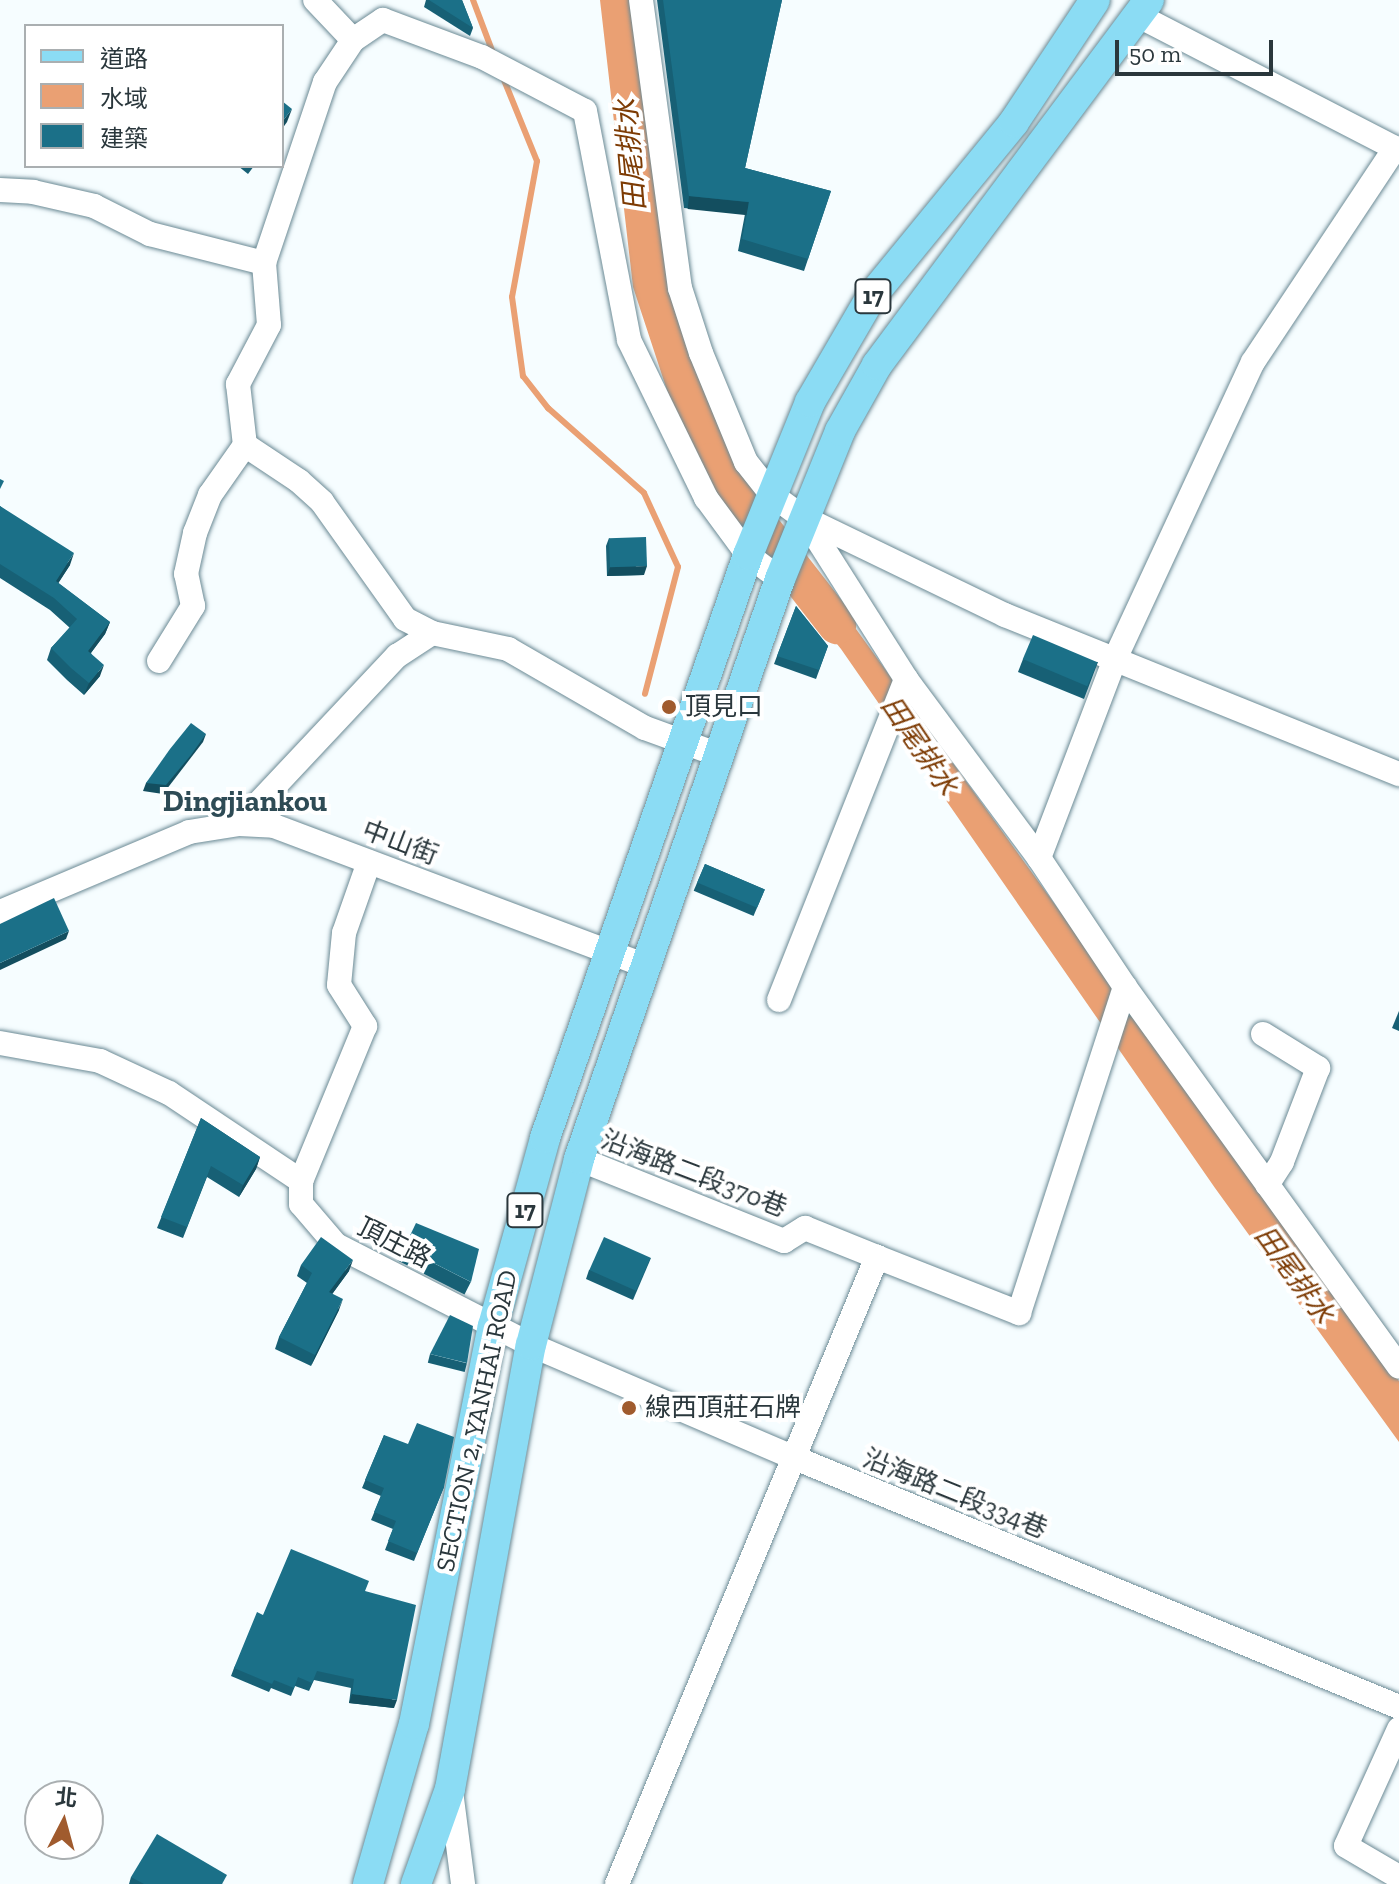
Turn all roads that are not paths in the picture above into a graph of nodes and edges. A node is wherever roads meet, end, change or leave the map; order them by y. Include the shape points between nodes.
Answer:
1 (315, 0) edge
2 (641, 0) edge
3 (1095, 0) edge
4 (1144, 8) edge
5 (382, 10) edge
6 (353, 40) junction
7 (1397, 149) edge
8 (1, 193) edge
9 (264, 263) junction
10 (245, 445) junction
11 (772, 495) junction
12 (804, 518) junction
13 (748, 555) junction
14 (780, 579) junction
15 (432, 633) junction
16 (1115, 659) junction
17 (159, 661) dead end
18 (902, 688) junction
19 (683, 743) junction
20 (719, 755) junction
21 (1399, 774) edge
22 (239, 824) junction
23 (1039, 858) junction
24 (369, 862) junction
25 (0, 912) edge
26 (607, 952) junction
27 (644, 965) junction
28 (1121, 998) junction
29 (779, 1000) dead end
30 (1263, 1034) dead end
31 (0, 1043) edge
32 (579, 1159) junction
33 (301, 1181) junction
34 (1267, 1185) junction
35 (877, 1257) junction
36 (493, 1326) junction
37 (531, 1345) junction
38 (1399, 1367) edge
39 (795, 1458) junction
40 (1399, 1707) edge
41 (1399, 1729) edge
42 (450, 1789) junction
43 (1399, 1877) edge
44 (368, 1884) edge
45 (416, 1884) edge
46 (463, 1884) edge
47 (617, 1884) edge

1 - 6 street
2 - 11 street via 680,288 746,462
3 - 11 main road, 17 via 1014,122 871,297 810,402
4 - 7 street
4 - 12 main road, 17 via 877,365 840,431
5 - 6 street
5 - 13 street via 585,111 629,340 706,498
6 - 9 street via 325,82
7 - 16 street via 1253,362
8 - 9 street via 33,192 94,206 150,234
9 - 10 street via 269,325 238,384
10 - 15 street via 322,502 405,619
10 - 17 street via 210,495 186,574 193,606
11 - 12 street
11 - 13 main road, 17
12 - 14 main road, 17
12 - 16 street via 1005,615
12 - 18 street
13 - 14 street
13 - 19 main road, SECTION 2, YANHAI ROAD / 17
14 - 20 main road, SECTION 2, YANHAI ROAD / 17
15 - 19 street via 508,649 645,728
15 - 22 street via 397,656
16 - 21 street
16 - 23 street
18 - 23 street
18 - 29 street
19 - 20 street
19 - 26 main road, SECTION 2, YANHAI ROAD / 17
20 - 27 main road, SECTION 2, YANHAI ROAD / 17
22 - 24 street, 中山街 via 274,826
22 - 25 street, 中山街 via 189,832
23 - 28 street
24 - 26 street, 中山街
24 - 33 street via 344,933 339,985 365,1026
26 - 27 street, 中山街
26 - 36 main road, SECTION 2, YANHAI ROAD / 17 via 545,1138
27 - 32 main road, SECTION 2, YANHAI ROAD / 17
28 - 34 street
28 - 35 street via 1019,1313
30 - 34 street via 1318,1068 1282,1162
31 - 33 street via 100,1061 169,1093
32 - 35 street, 沿海路二段370巷 via 784,1241 805,1228
32 - 37 main road, SECTION 2, YANHAI ROAD / 17
33 - 36 street, 頂庄路 via 301,1204 336,1245
34 - 38 street
35 - 39 street
36 - 37 street, 沿海路二段334巷
36 - 44 main road, SECTION 2, YANHAI ROAD / 17 via 414,1724
37 - 39 street, 沿海路二段334巷
37 - 42 main road, SECTION 2, YANHAI ROAD / 17
39 - 40 street, 沿海路二段334巷
39 - 47 street
41 - 43 street via 1346,1846
42 - 45 main road, SECTION 2, YANHAI ROAD / 17
42 - 46 street

